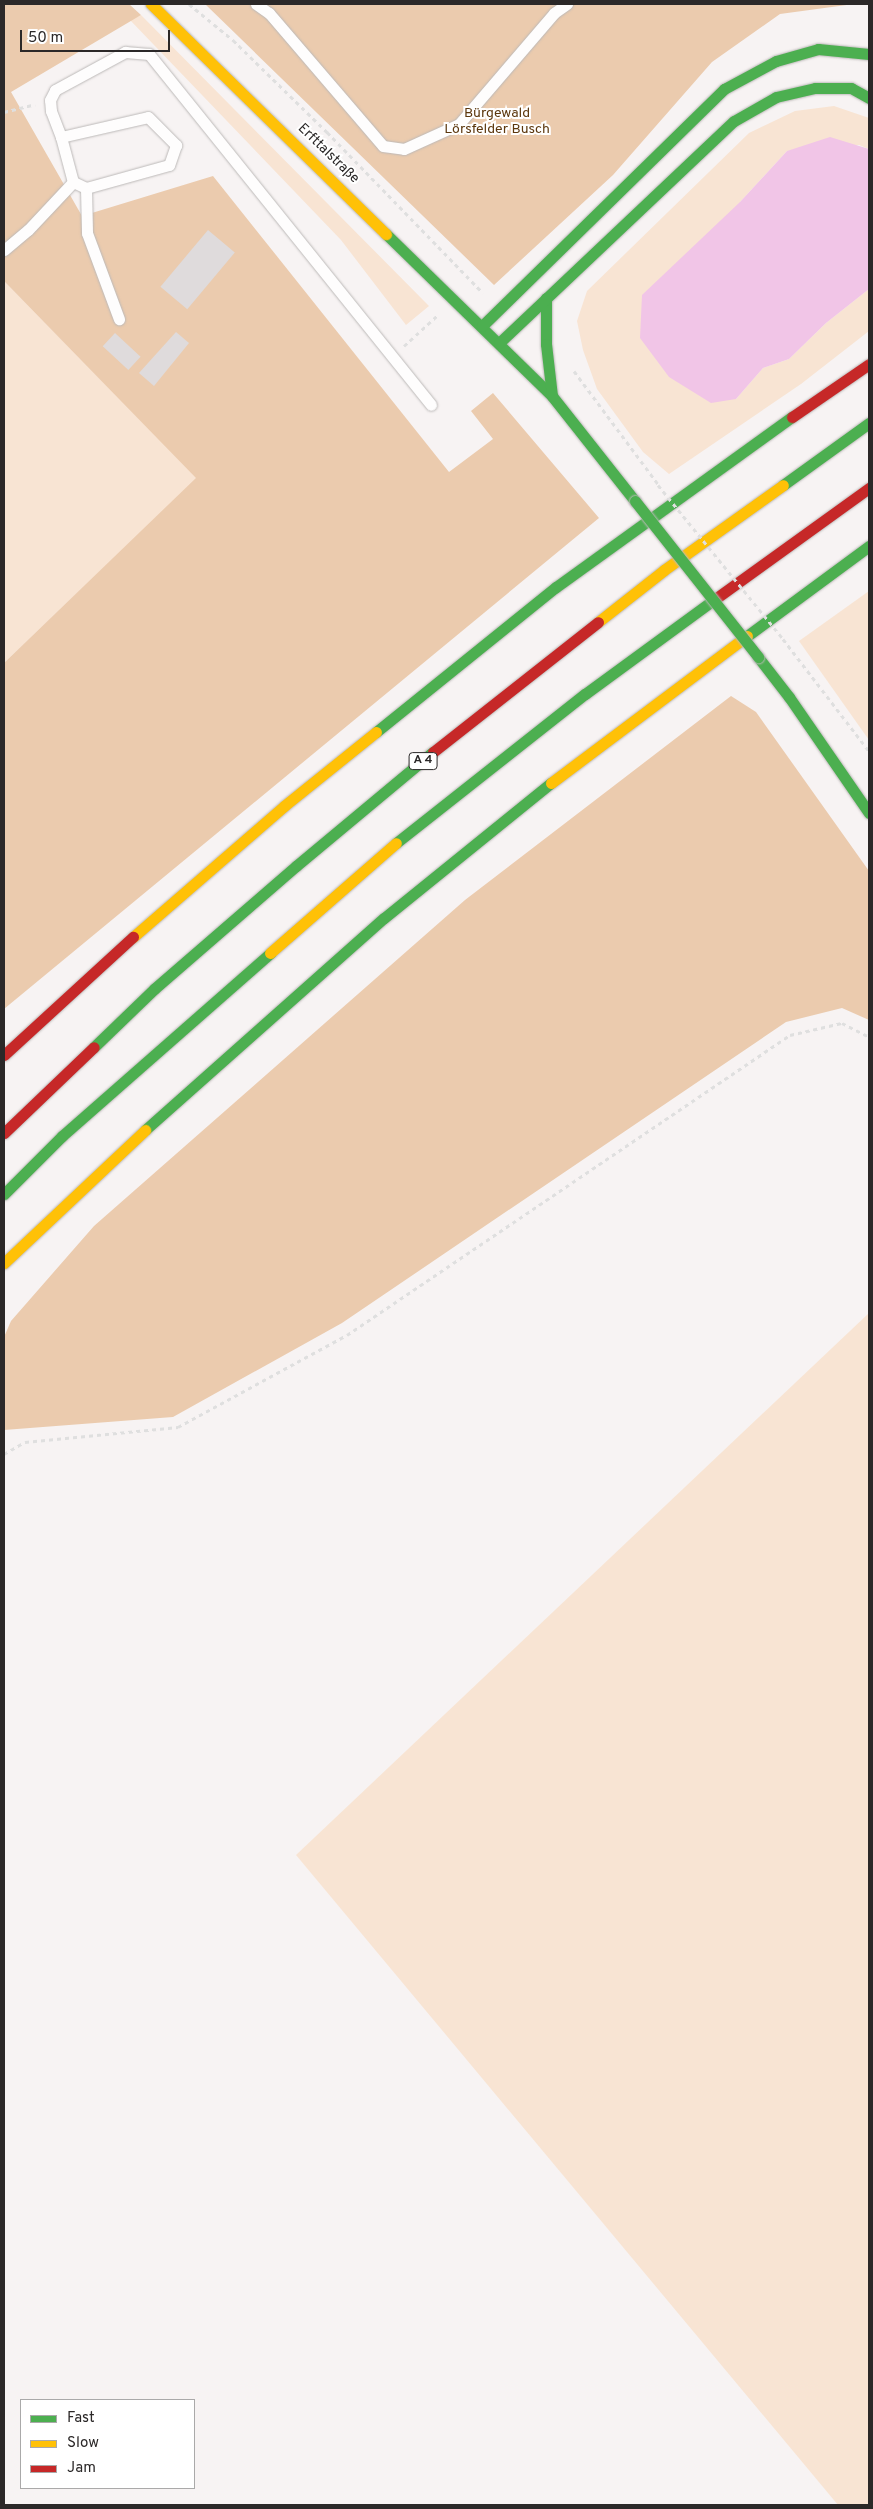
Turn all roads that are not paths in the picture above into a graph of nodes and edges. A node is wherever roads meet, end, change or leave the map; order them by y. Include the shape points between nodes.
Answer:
1 (151, 4) edge
2 (170, 4) edge
3 (256, 4) edge
4 (567, 4) edge
5 (161, 14) junction
6 (869, 54) edge
7 (869, 98) edge
8 (61, 137) junction
9 (73, 182) junction
10 (86, 188) junction
11 (4, 250) edge
12 (546, 298) junction
13 (119, 319) dead end
14 (482, 326) junction
15 (499, 343) junction
16 (869, 351) edge
17 (869, 364) edge
18 (833, 387) junction
19 (552, 396) junction
20 (431, 405) dead end
21 (869, 423) edge
22 (869, 488) edge
23 (869, 546) edge
24 (869, 813) edge
25 (53, 1009) junction
26 (4, 1044) edge
27 (4, 1055) edge
28 (4, 1068) edge
29 (4, 1133) edge
30 (4, 1194) edge
31 (47, 1222) junction
32 (4, 1263) edge
33 (14, 1269) dead end

1 - 5 main road, Erfttalstraße
2 - 5 lane
3 - 4 lane via 269,13 383,146 404,149 459,124 554,13
5 - 14 main road, Erfttalstraße
6 - 14 main road via 818,49 776,61 724,89
7 - 12 main road via 851,88 815,88 776,97 734,121
8 - 9 lane
8 - 10 lane via 148,117 176,146 169,165
8 - 20 lane via 51,111 50,100 55,90 125,52 149,54
9 - 10 lane
9 - 11 lane via 28,230
10 - 13 lane via 87,233
12 - 15 main road
12 - 19 main road via 546,344
14 - 15 main road, Erfttalstraße
15 - 19 main road, Erfttalstraße
16 - 18 main road
17 - 18 main road
18 - 25 main road via 556,587 284,806
19 - 24 main road, Erfttalstraße, bridge via 789,697
21 - 29 main road, A 4 via 664,570 433,752 154,989
22 - 30 main road via 585,694 378,858 77,1123
23 - 31 main road via 627,724 496,826 309,982
25 - 26 main road
25 - 27 main road
25 - 28 main road
31 - 32 main road
31 - 33 main road

